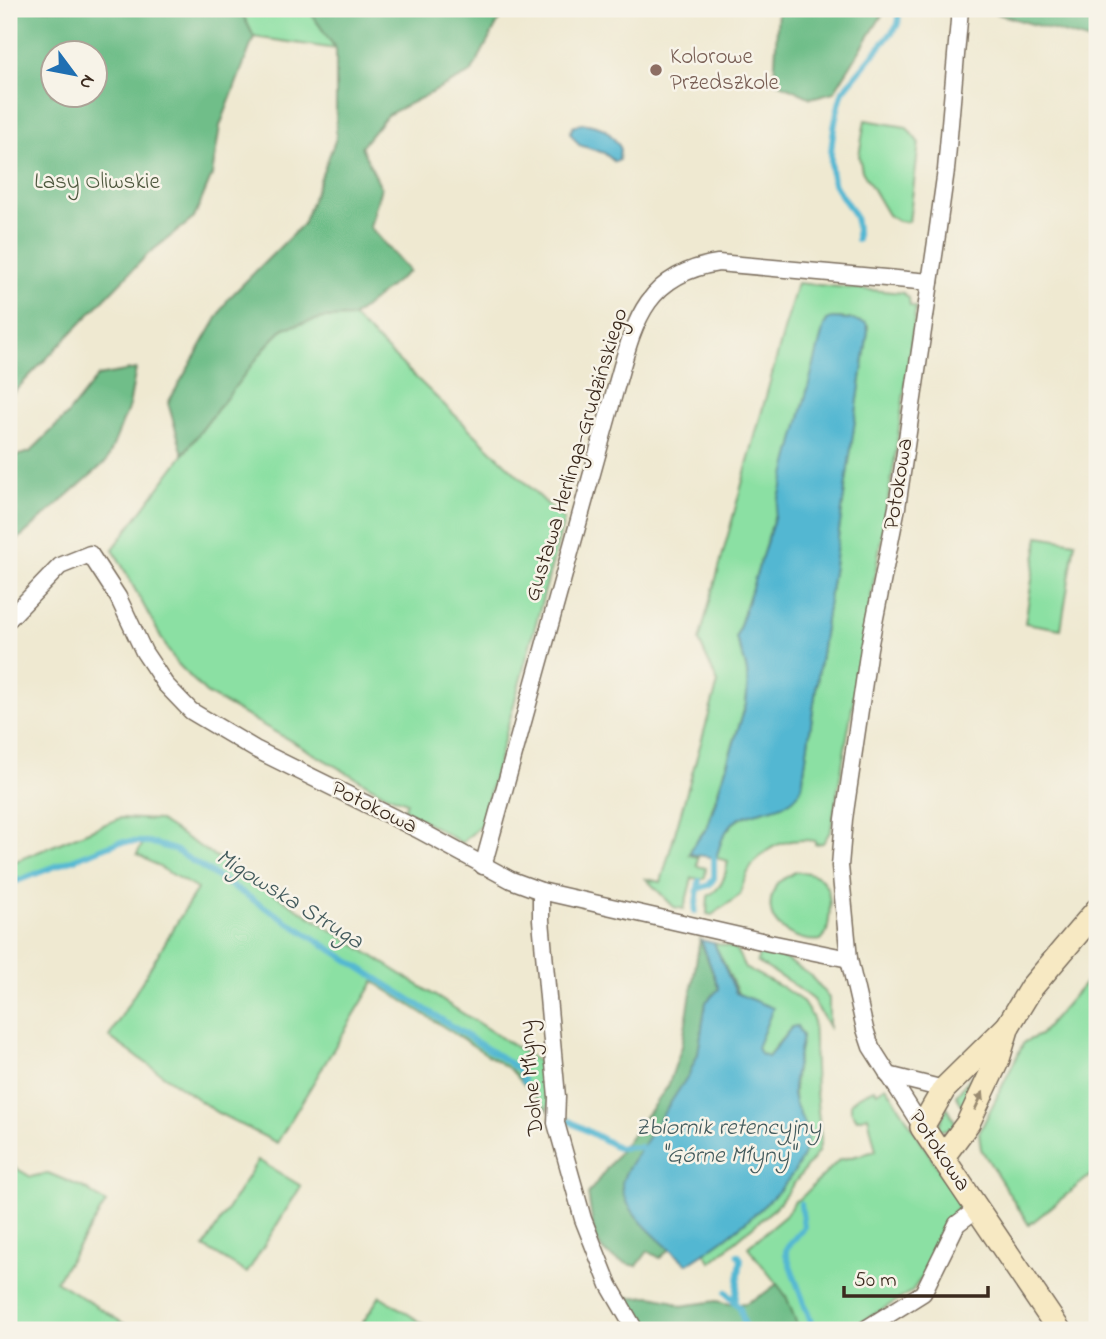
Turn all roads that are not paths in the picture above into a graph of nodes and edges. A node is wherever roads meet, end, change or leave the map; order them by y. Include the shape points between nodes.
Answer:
1 (960, 9) edge
2 (930, 282) junction
3 (9, 619) edge
4 (483, 866) junction
5 (541, 891) junction
6 (1097, 911) edge
7 (849, 959) junction
8 (1008, 1026) junction
9 (888, 1075) junction
10 (944, 1088) junction
11 (922, 1127) junction
12 (942, 1158) junction
13 (977, 1209) junction
14 (635, 1330) edge
15 (864, 1330) edge
16 (1059, 1330) edge

1 - 2 street, Potokowa via 946,170
2 - 4 street, Gustawa Herlinga-Grudzińskiego via 718,263 676,277 645,304 621,372
2 - 7 street, Potokowa via 844,819 840,866
3 - 4 street, Potokowa via 60,566 90,554 118,597 144,652 165,684 191,711 255,749
4 - 5 street, Potokowa
5 - 7 street, Potokowa
5 - 14 street, Dolne Młyny via 556,1123 594,1249
6 - 8 street via 1031,988
7 - 9 street, Potokowa via 871,1047
8 - 10 street
12 -> 8 street via 968,1123
9 - 10 street
9 - 11 street, Potokowa
10 - 11 street
11 - 12 street, Potokowa
12 - 13 street, Potokowa
13 - 15 street via 957,1224 923,1293
13 - 16 street, Potokowa

